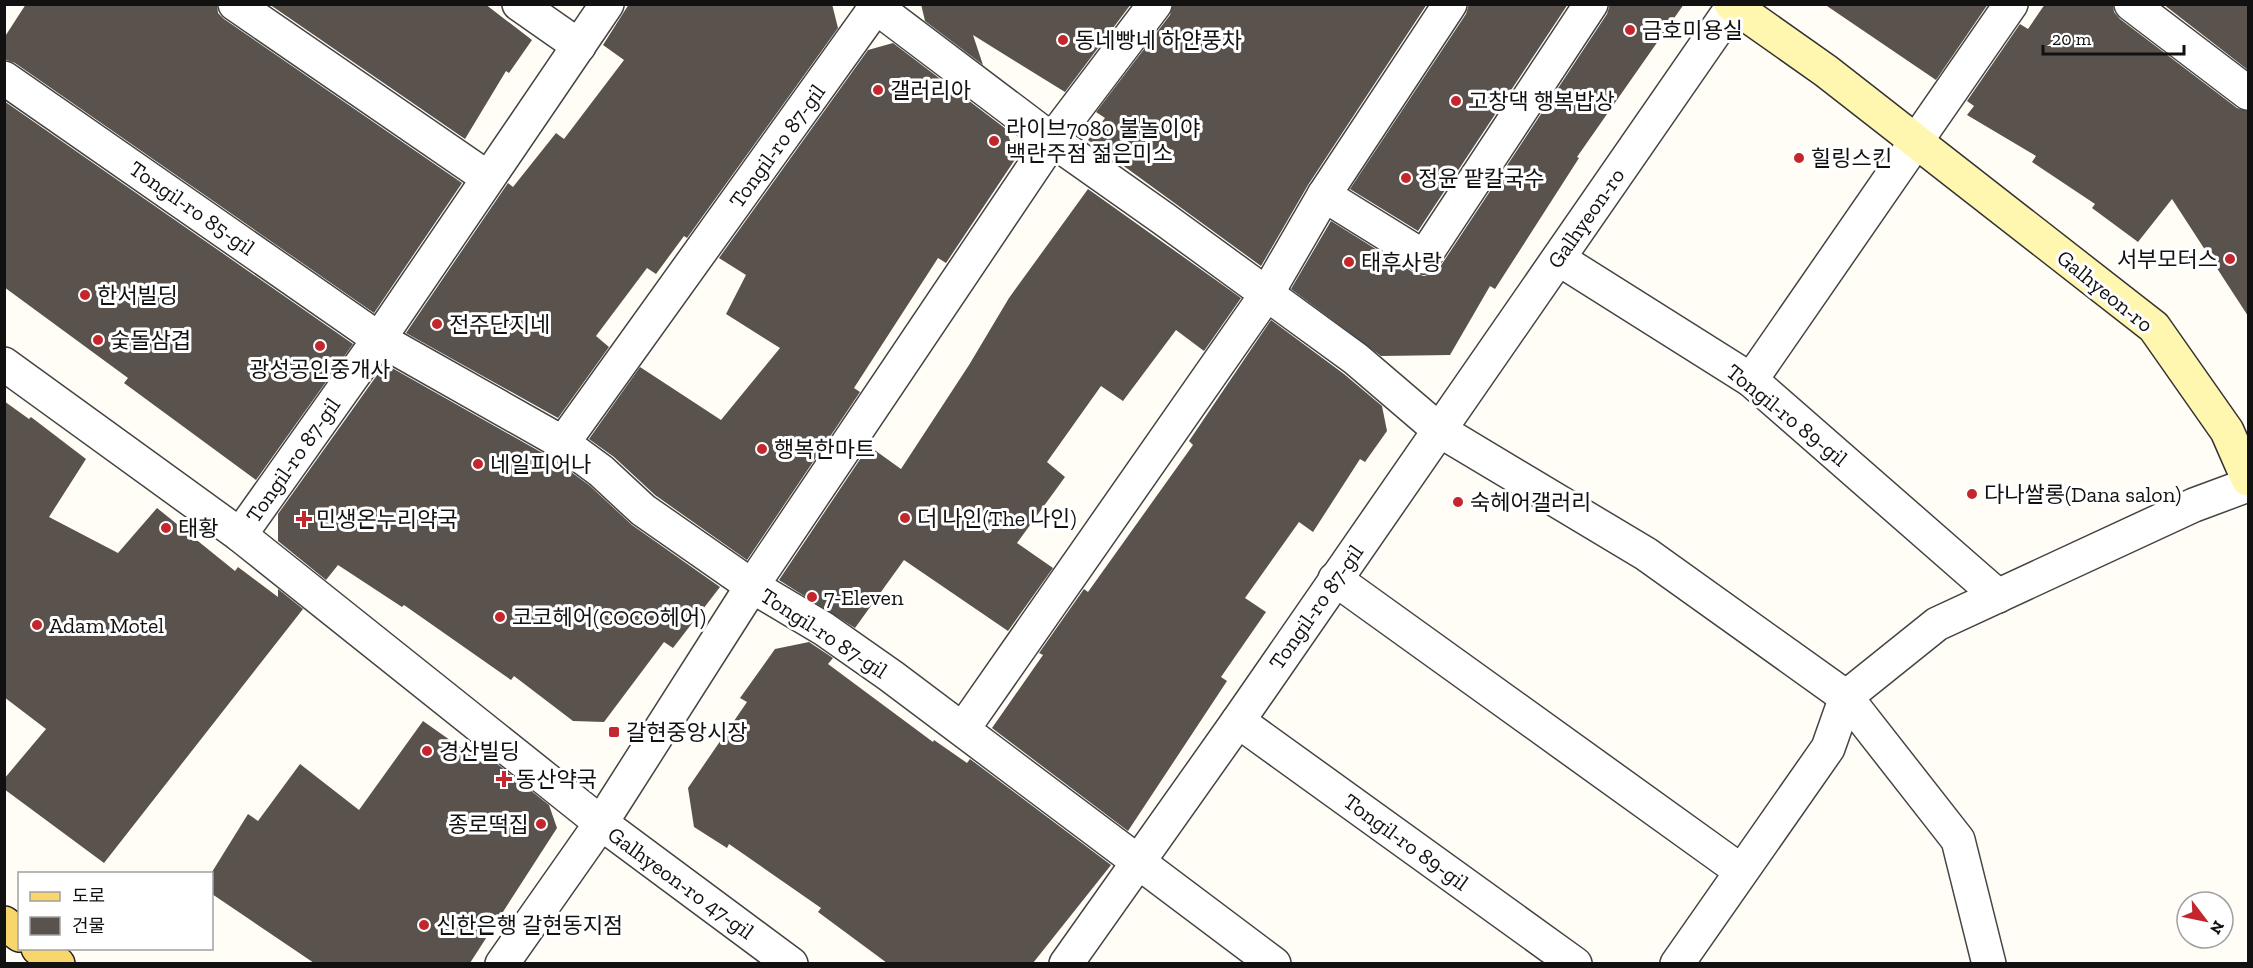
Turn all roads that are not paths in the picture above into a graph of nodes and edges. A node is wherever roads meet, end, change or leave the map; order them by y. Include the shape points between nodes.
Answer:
1 (236, 4) edge
2 (519, 4) edge
3 (607, 4) edge
4 (1155, 4) edge
5 (1450, 4) edge
6 (1591, 4) edge
7 (2011, 4) edge
8 (2131, 4) edge
9 (875, 5) edge
10 (1732, 5) edge
11 (579, 46) junction
12 (4, 78) edge
13 (2248, 93) edge
14 (1052, 140) junction
15 (1917, 142) junction
16 (488, 178) junction
17 (1324, 195) junction
18 (1558, 259) junction
19 (1266, 295) junction
20 (379, 339) junction
21 (4, 364) edge
22 (1751, 380) junction
23 (1438, 430) junction
24 (563, 443) junction
25 (2248, 480) edge
26 (2248, 485) edge
27 (240, 535) junction
28 (1335, 579) junction
29 (752, 586) junction
30 (1998, 596) junction
31 (1845, 697) junction
32 (1238, 721) junction
33 (963, 729) junction
34 (601, 823) junction
35 (1138, 860) junction
36 (1741, 871) junction
37 (4, 924) edge
38 (18, 934) edge
39 (41, 950) edge
40 (58, 963) edge
41 (502, 963) edge
42 (791, 963) edge
43 (1066, 963) edge
44 (1274, 963) edge
45 (1575, 963) edge
46 (1677, 963) edge
47 (1989, 963) edge

1 - 16 street
2 - 11 street
3 - 11 street, Tongil-ro 87-gil
4 - 14 street, Tongil-ro 87-gil
5 - 17 street
6 - 17 street via 1424,257
7 - 15 street
8 - 13 street
9 - 14 street, Tongil-ro 87-gil
9 - 24 street, Tongil-ro 87-gil
10 - 15 main road, Galhyeon-ro
10 - 18 street, Galhyeon-ro
11 - 16 street, Tongil-ro 87-gil
12 - 20 street, Tongil-ro 85-gil
14 - 19 street, Tongil-ro 87-gil
14 - 29 street, Tongil-ro 87-gil
15 - 22 street
15 - 25 main road, Galhyeon-ro via 2154,327 2227,431
16 - 20 street, Tongil-ro 87-gil
17 - 19 street
18 - 22 street, Tongil-ro 89-gil
18 - 23 street, Galhyeon-ro
19 - 23 street, Tongil-ro 87-gil via 1356,359
19 - 33 street
20 - 24 street, Tongil-ro 85-gil
20 - 27 street, Tongil-ro 87-gil
21 - 27 street
22 - 30 street, Tongil-ro 89-gil
23 - 28 street, Tongil-ro 87-gil
23 - 31 street via 1646,554
24 - 29 street, Tongil-ro 87-gil via 643,510
26 - 30 street via 2193,505
27 - 34 street, Tongil-ro 87-gil
28 - 32 street, Tongil-ro 87-gil
28 - 36 street
29 - 33 street, Tongil-ro 87-gil via 824,628
29 - 34 street, Tongil-ro 87-gil
30 - 31 street via 1937,624
31 - 36 street via 1827,748
31 - 47 street via 1958,840
32 - 35 street, Tongil-ro 87-gil
32 - 45 street, Tongil-ro 89-gil
33 - 35 street, Tongil-ro 87-gil
34 - 41 street, Tongil-ro 87-gil
34 - 42 street, Galhyeon-ro 47-gil
35 - 43 street, Tongil-ro 87-gil
35 - 44 street
36 - 46 street
37 - 38 main road
39 - 40 main road

